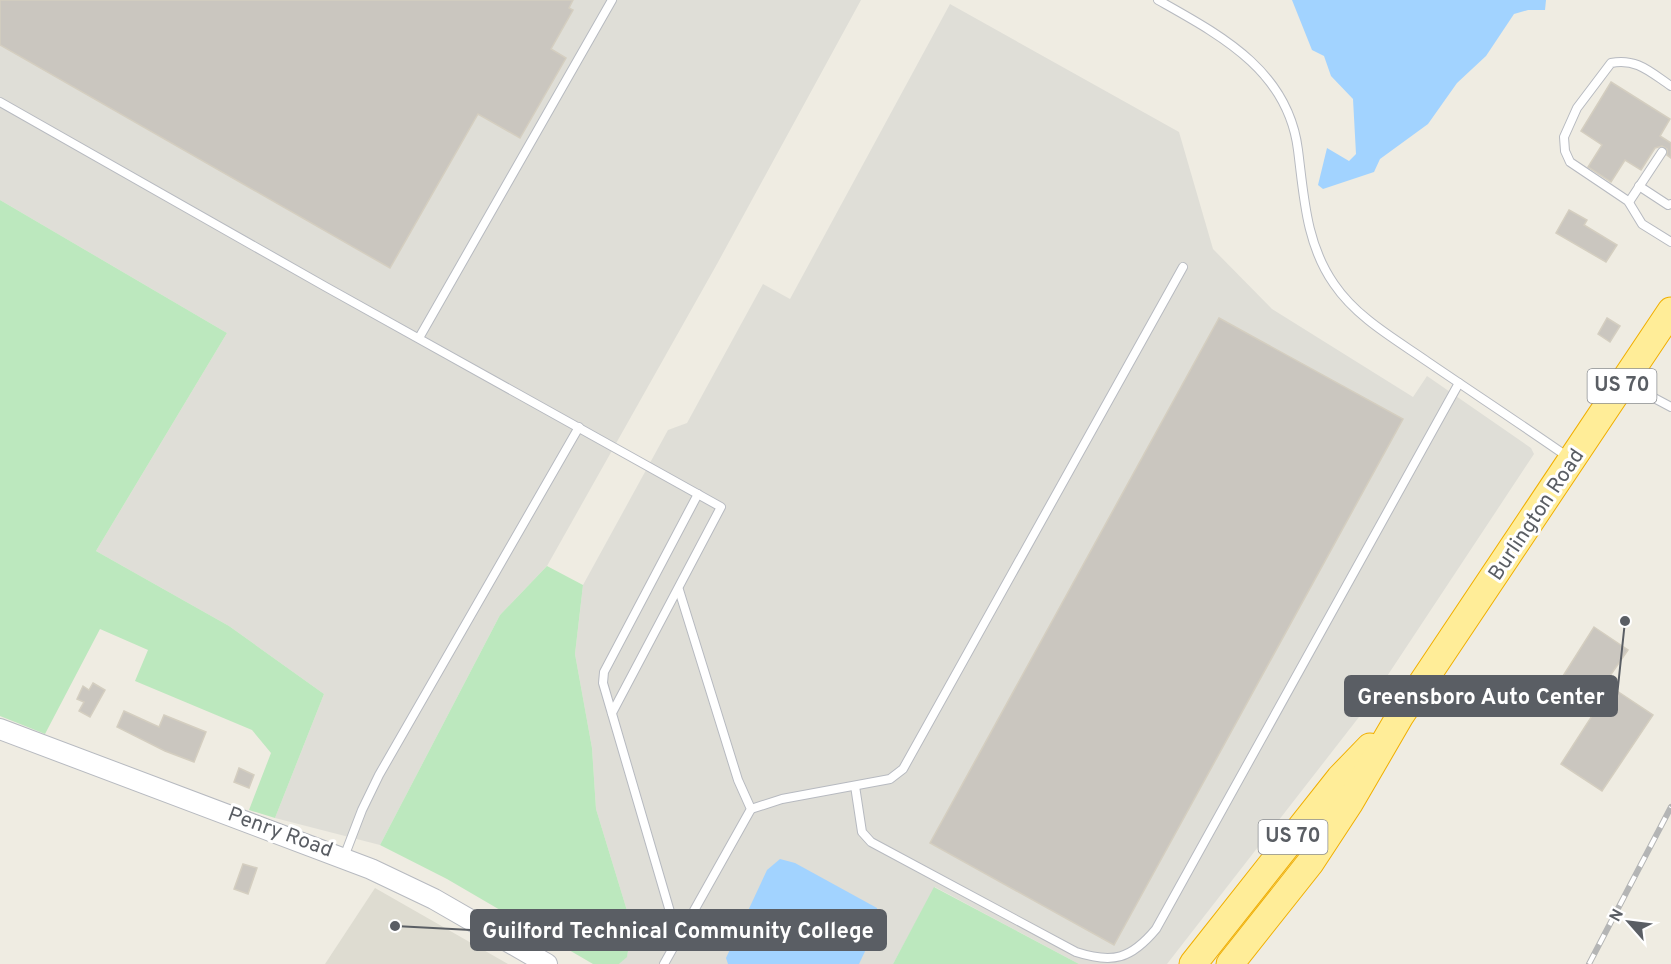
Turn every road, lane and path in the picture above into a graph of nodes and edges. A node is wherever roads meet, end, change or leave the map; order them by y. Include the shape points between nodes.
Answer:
1 (612, 0) edge
2 (1158, 0) edge
3 (1671, 86) edge
4 (0, 102) edge
5 (1662, 152) dead end
6 (1639, 186) junction
7 (1629, 202) junction
8 (1671, 204) edge
9 (1671, 242) edge
10 (1183, 267) dead end
11 (1671, 311) edge
12 (419, 338) junction
13 (1625, 382) junction
14 (1459, 383) junction
15 (1671, 407) edge
16 (579, 427) junction
17 (1573, 461) junction
18 (698, 494) junction
19 (679, 590) junction
20 (612, 713) junction
21 (1400, 716) junction
22 (0, 729) edge
23 (855, 786) junction
24 (751, 809) junction
25 (344, 857) junction
26 (1310, 863) junction
27 (678, 939) junction
28 (547, 964) edge
29 (664, 964) edge
30 (1193, 964) edge
31 (1230, 964) edge
32 (1250, 964) edge

1 - 12 lane
2 - 14 lane via 1226,38 1244,52 1274,88 1294,129 1312,242 1344,297 1378,327
3 - 7 lane via 1637,64 1626,60 1611,63 1577,108 1564,137 1570,162
4 - 12 lane
5 - 6 lane
6 - 7 lane
6 - 8 lane
7 - 9 lane via 1642,224
10 - 23 lane via 915,752 890,779
11 - 13 highway, Burlington Road / US 70
12 - 16 lane
13 - 15 lane
13 - 17 highway, Burlington Road / US 70
14 - 17 lane
14 - 23 lane via 1162,919 1140,948 1108,958 1076,951 871,842 862,832
16 - 18 lane
16 - 25 lane via 379,775
17 - 21 highway, Burlington Road / US 70
18 - 19 lane via 721,507
18 - 20 lane via 604,672 603,683
19 - 20 lane
19 - 24 lane via 738,780
20 - 27 lane
21 - 26 highway, US 70
21 - 30 highway, US 70 via 1340,778
22 - 25 street, Penry Road
23 - 24 lane via 782,799
24 - 27 lane
25 - 28 street, Penry Road via 434,899
26 - 31 highway, US 70
26 - 32 highway
27 - 29 lane

